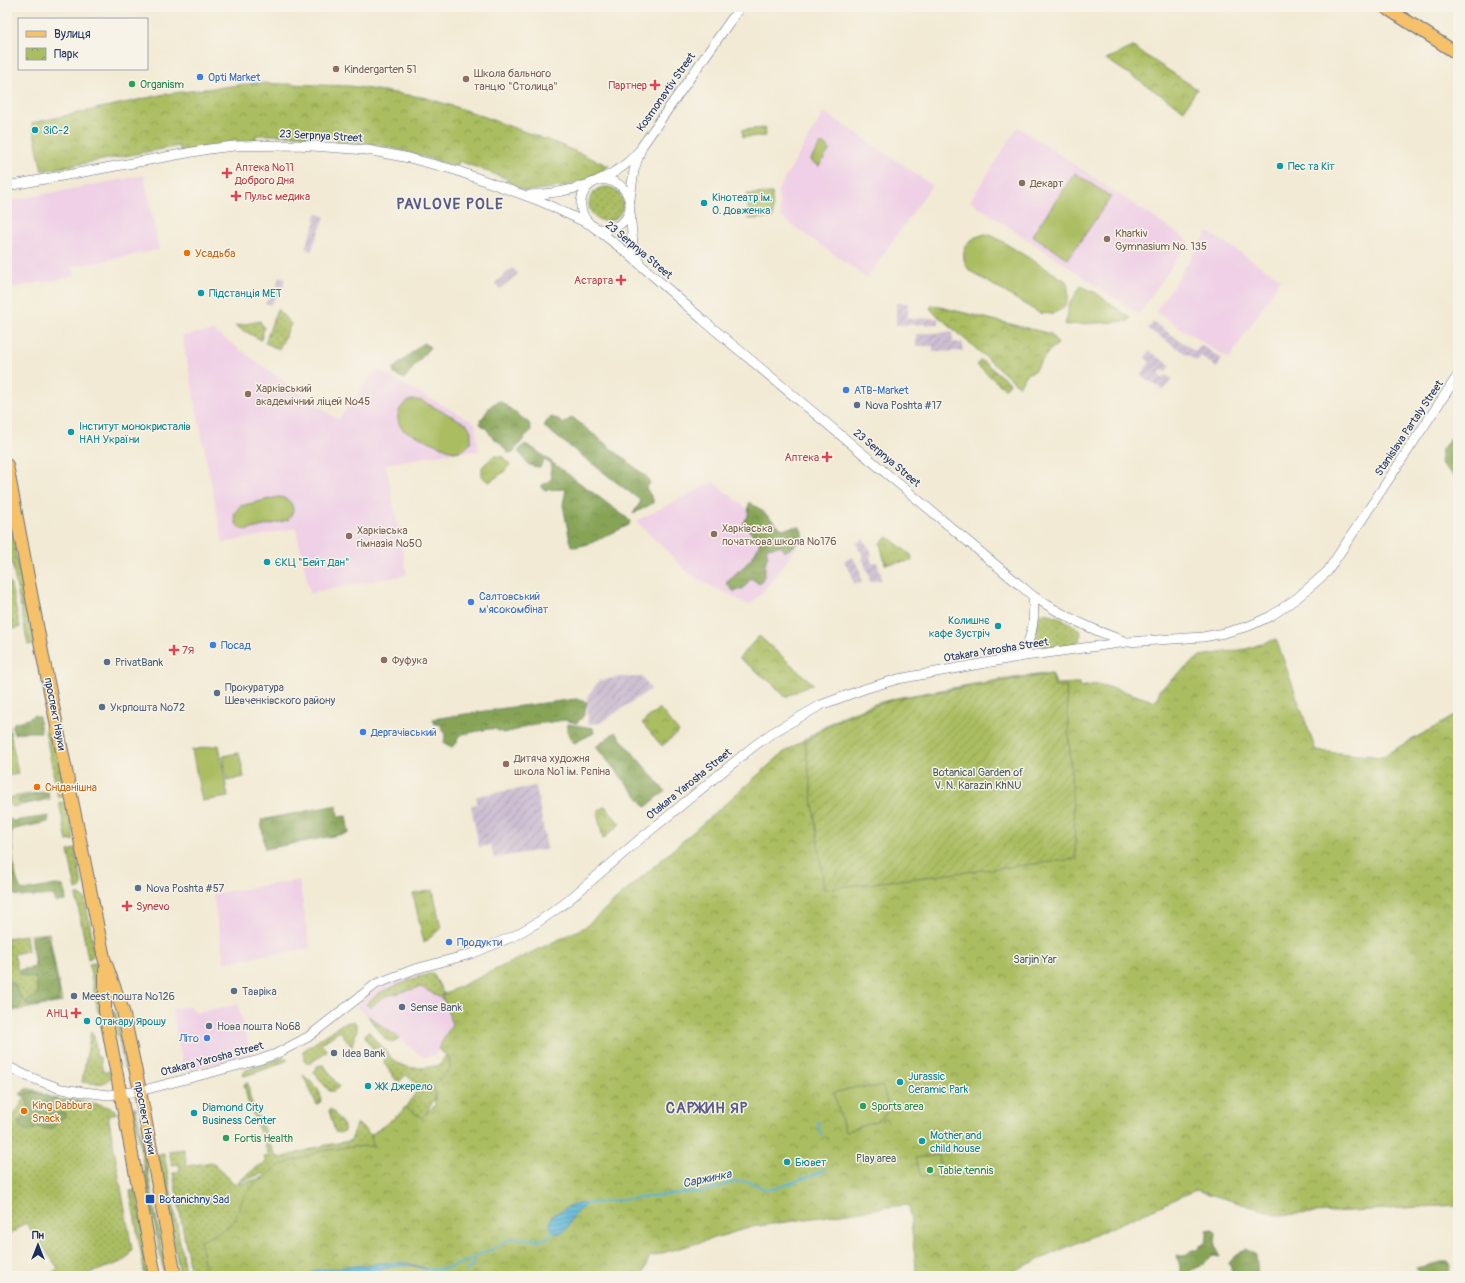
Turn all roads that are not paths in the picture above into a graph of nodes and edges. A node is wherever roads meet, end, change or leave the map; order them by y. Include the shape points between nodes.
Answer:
1 (740, 7) edge
2 (1385, 7) edge
3 (1458, 54) edge
4 (642, 146) junction
5 (596, 182) junction
6 (7, 186) edge
7 (526, 195) junction
8 (630, 199) junction
9 (630, 209) junction
10 (591, 225) junction
11 (640, 265) junction
12 (1458, 375) edge
13 (7, 465) edge
14 (1379, 493) joint
15 (1033, 596) junction
16 (1127, 642) junction
17 (1018, 657) junction
18 (105, 963) junction
19 (7, 1066) edge
20 (140, 1091) junction
21 (121, 1094) junction
22 (155, 1276) edge
23 (175, 1276) edge

1 - 4 street, Kosmonavtiv Street
2 - 3 main road
4 - 5 street, 23 Serpnya Street via 626,164
4 - 8 street, Kosmonavtiv Street via 634,170
5 - 7 street, 23 Serpnya Street via 553,193
5 - 8 street, 23 Serpnya Street via 613,181 621,185
5 - 10 street, 23 Serpnya Street via 584,191 580,207
6 - 7 street, 23 Serpnya Street via 209,149 298,145 367,150 409,158 455,170
7 - 10 street, 23 Serpnya Street
8 - 9 street
9 - 10 street, 23 Serpnya Street via 626,219 617,226 607,229
9 - 11 street via 633,244
10 - 11 street, 23 Serpnya Street
11 - 15 street, 23 Serpnya Street
12 - 14 street, Stanislava Partaly Street
13 - 18 main road, проспект Науки
14 - 16 street, Otakara Yarosha Street via 1327,572 1271,616 1224,633
15 - 16 street, 23 Serpnya Street via 1097,632
15 - 17 street via 1034,616 1029,641
16 - 17 street, Otakara Yarosha Street
17 - 20 street, Otakara Yarosha Street via 898,679 821,705 772,732 564,904 514,936 472,954 415,969 376,984 308,1037 276,1054
18 - 20 main road, проспект Науки via 123,1011
18 - 21 main road, проспект Науки via 105,1012
19 - 21 street, Otakara Yarosha Street via 61,1089
20 - 21 street, Otakara Yarosha Street
20 - 23 main road, проспект Науки
21 - 22 main road, проспект Науки

